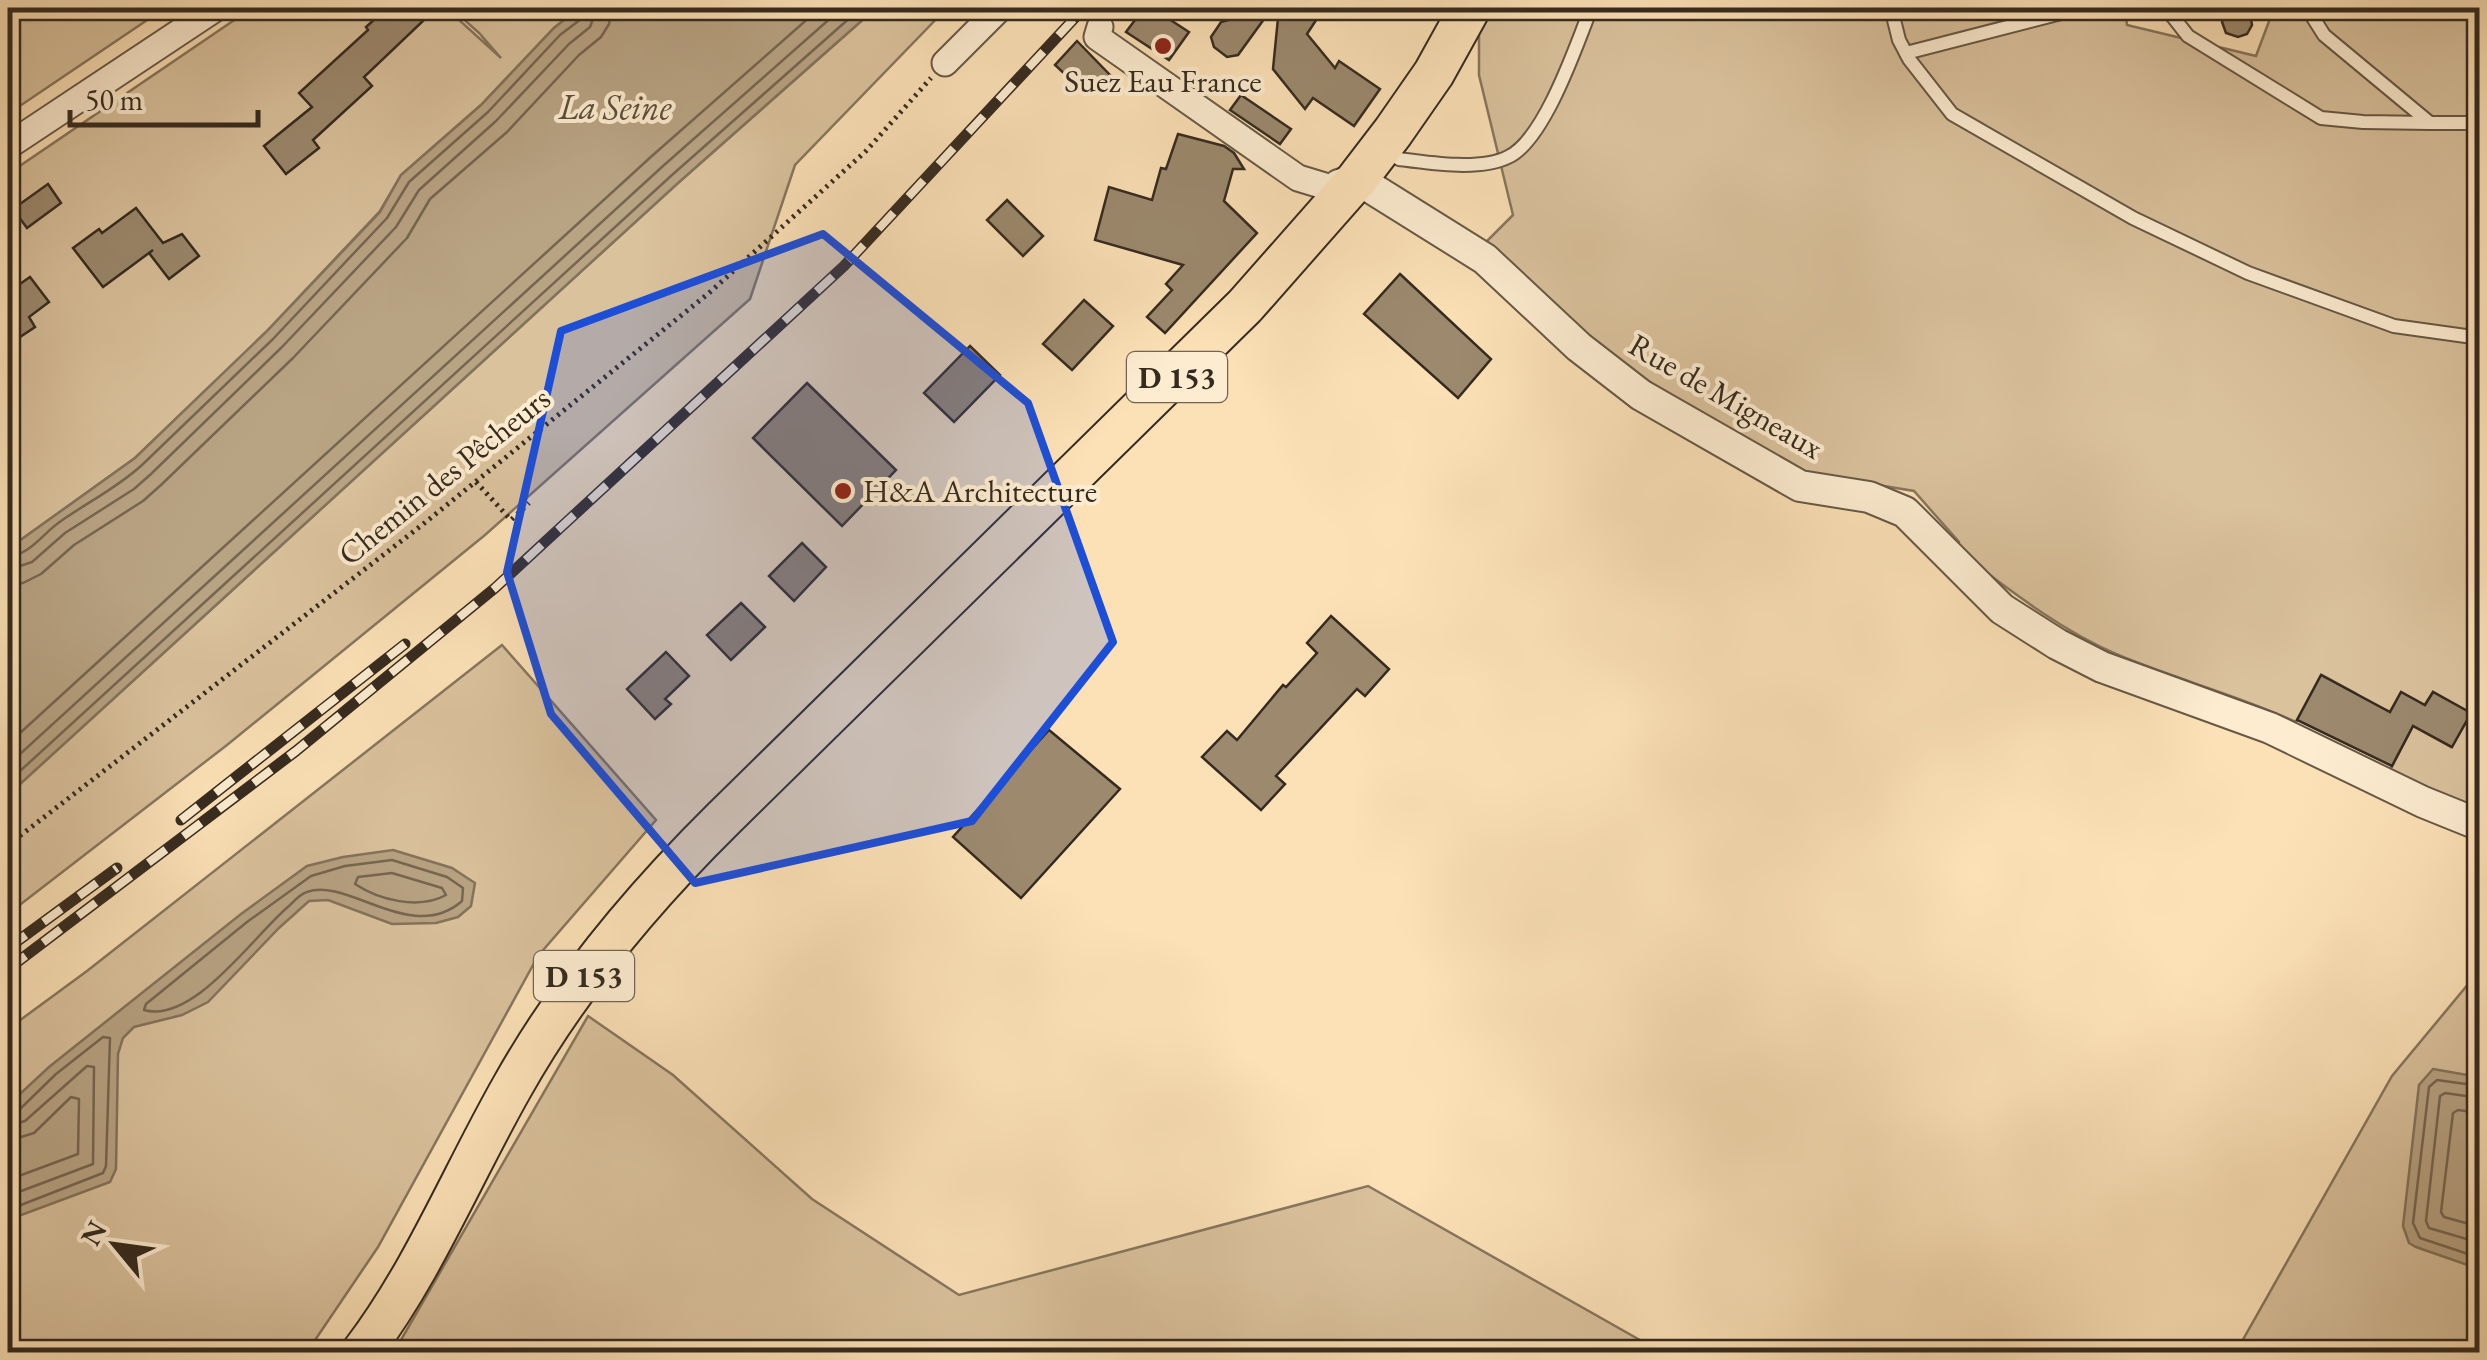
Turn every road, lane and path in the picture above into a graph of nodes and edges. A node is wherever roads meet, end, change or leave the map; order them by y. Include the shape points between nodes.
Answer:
1 (216, 8) edge
2 (1000, 8) edge
3 (1448, 8) edge
4 (1470, 8) edge
5 (1592, 8) edge
6 (1890, 8) edge
7 (2082, 8) edge
8 (2166, 8) edge
9 (2307, 8) edge
10 (1100, 27) dead end
11 (1906, 53) junction
12 (944, 62) joint
13 (2430, 122) junction
14 (2480, 123) edge
15 (8, 146) edge
16 (1399, 160) dead end
17 (1344, 184) junction
18 (2480, 338) edge
19 (476, 482) junction
20 (529, 503) dead end
21 (2480, 825) edge
22 (8, 845) edge
23 (362, 1352) edge

1 - 15 street
2 - 12 street
3 - 17 main road, D 153
4 - 17 main road, D 153 via 1434,73
5 - 16 lane via 1536,131 1510,157 1471,165
6 - 11 lane
7 - 11 lane
8 - 13 lane via 2188,36 2321,118
9 - 13 lane via 2324,34
10 - 17 street via 1097,37 1298,178
11 - 18 lane via 1952,114 2133,218 2248,273 2394,326
12 - 19 path, Chemin des Pêcheurs via 893,124 709,293
13 - 14 lane
17 - 21 street, Rue de Migneaux via 1485,259 1579,347 1641,394 1800,486 1869,497 1905,512 2002,609 2058,644 2102,667 2270,728
17 - 23 main road, D 153 via 1197,356 680,861 603,951 513,1085
19 - 20 path via 511,520
19 - 22 path, Chemin des Pêcheurs

